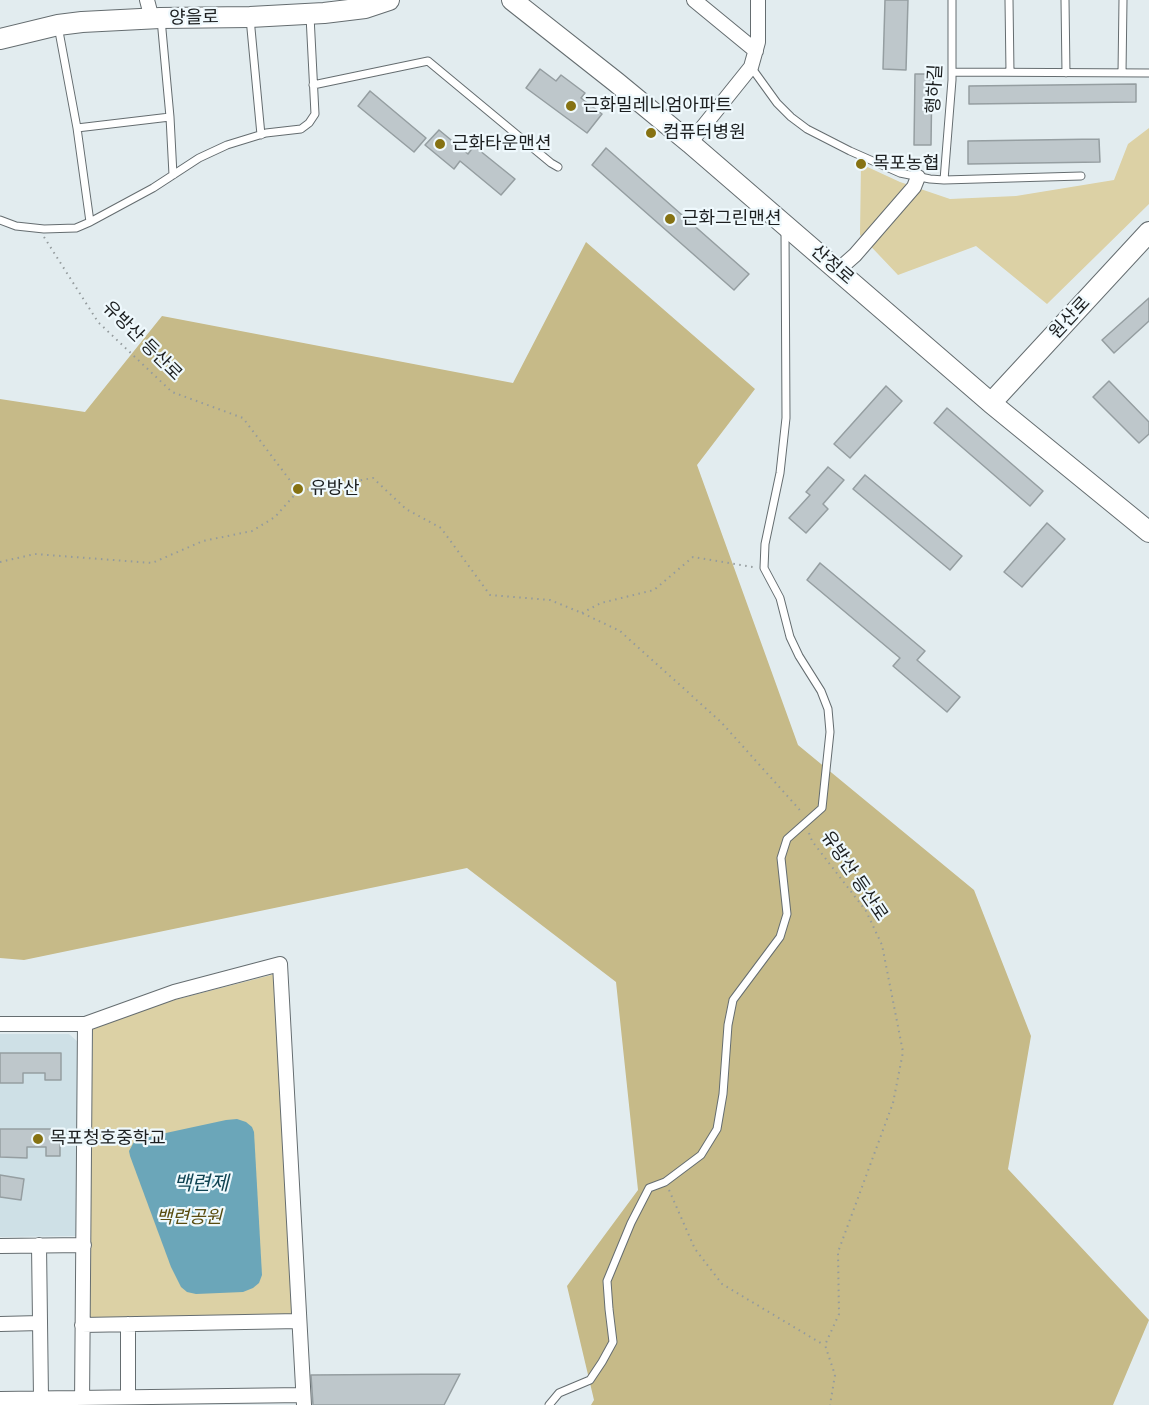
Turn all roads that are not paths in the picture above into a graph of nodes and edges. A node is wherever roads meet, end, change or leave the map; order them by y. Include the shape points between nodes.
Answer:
1 (389, 0) edge
2 (512, 0) edge
3 (694, 0) edge
4 (758, 0) edge
5 (952, 0) edge
6 (1009, 0) edge
7 (1065, 0) edge
8 (1123, 0) edge
9 (318, 9) edge
10 (153, 12) edge
11 (250, 17) junction
12 (58, 25) junction
13 (0, 39) edge
14 (756, 51) junction
15 (751, 67) junction
16 (952, 72) junction
17 (1010, 72) junction
18 (1066, 73) junction
19 (1122, 73) junction
20 (1149, 73) edge
21 (313, 85) junction
22 (170, 117) junction
23 (77, 128) junction
24 (261, 135) junction
25 (690, 143) junction
26 (558, 167) dead end
27 (173, 175) junction
28 (1082, 176) dead end
29 (918, 177) junction
30 (944, 180) junction
31 (0, 220) edge
32 (90, 222) junction
33 (785, 225) junction
34 (1149, 232) edge
35 (838, 270) junction
36 (992, 403) junction
37 (1149, 532) edge
38 (0, 1023) edge
39 (86, 1023) junction
40 (39, 1245) junction
41 (84, 1245) junction
42 (0, 1246) edge
43 (299, 1321) junction
44 (40, 1323) junction
45 (0, 1324) edge
46 (82, 1324) junction
47 (128, 1324) junction
48 (128, 1397) junction
49 (40, 1398) junction
50 (0, 1399) edge
51 (304, 1400) edge
52 (82, 1402) edge
53 (549, 1405) edge

1 - 9 street, 양을로 via 365,8
2 - 25 street, 산정로
3 - 14 street
4 - 14 street
5 - 16 lane, 행하길
6 - 17 lane
7 - 18 lane
8 - 19 lane
9 - 11 street, 양을로
9 - 21 lane
10 - 11 street, 양을로
10 - 12 street, 양을로
10 - 22 lane
11 - 24 lane
12 - 13 street, 양을로
12 - 23 lane
14 - 15 street
15 - 25 street
15 - 29 lane via 777,103 807,129 874,162
16 - 17 lane
16 - 30 lane, 행하길
17 - 18 lane
18 - 19 lane
19 - 20 lane
21 - 24 lane via 315,114 309,123 301,129
21 - 26 lane via 428,60
22 - 23 lane
22 - 27 lane
23 - 32 lane
24 - 27 lane via 227,145
25 - 33 street, 산정로
27 - 32 lane
28 - 30 lane
29 - 30 lane
29 - 35 street via 914,187
31 - 32 lane via 44,229 76,228
33 - 35 street, 산정로
33 - 53 lane via 786,418 764,568 780,598 789,637 828,709 830,732 822,808 788,839 781,858 787,914 780,937 733,1000 717,1129 701,1155 665,1182 649,1188 607,1281 613,1342 590,1380 559,1392
34 - 36 street, 원산로
35 - 36 street, 산정로
36 - 37 street, 산정로
38 - 39 street
39 - 41 street
39 - 43 street via 174,992 280,964
40 - 41 street
40 - 42 street
40 - 44 street
41 - 46 street
43 - 47 street
43 - 51 street
44 - 45 street
44 - 49 street
46 - 47 street
46 - 52 street
47 - 48 street
48 - 51 street
48 - 52 street
49 - 50 street
49 - 52 street

